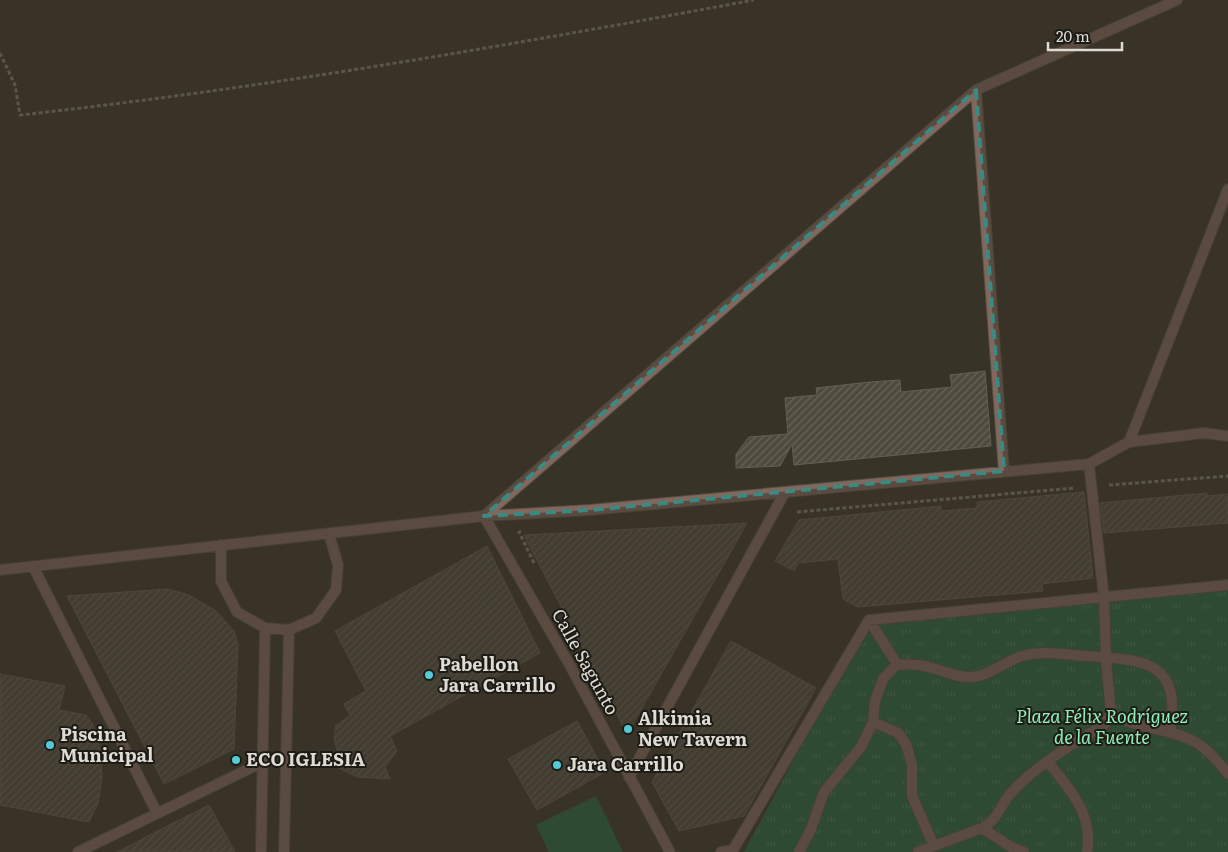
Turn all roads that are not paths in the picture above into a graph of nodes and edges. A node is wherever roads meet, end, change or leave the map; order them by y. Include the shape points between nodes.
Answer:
1 (1177, 0) edge
2 (976, 90) junction
3 (1228, 189) edge
4 (1228, 436) edge
5 (1129, 442) junction
6 (1089, 464) junction
7 (1004, 471) junction
8 (785, 492) junction
9 (484, 516) junction
10 (329, 534) junction
11 (221, 545) junction
12 (33, 566) junction
13 (0, 570) edge
14 (1228, 585) edge
15 (1104, 598) junction
16 (869, 620) junction
17 (265, 628) junction
18 (289, 630) junction
19 (1106, 658) junction
20 (898, 664) junction
21 (1111, 713) junction
22 (874, 722) junction
23 (1170, 733) junction
24 (263, 762) junction
25 (1048, 762) junction
26 (1228, 774) edge
27 (629, 777) junction
28 (157, 813) junction
29 (982, 828) junction
30 (934, 846) junction
31 (733, 851) edge
32 (78, 852) edge
33 (261, 852) edge
34 (284, 852) edge
35 (670, 852) edge
36 (721, 852) edge
37 (799, 852) edge
38 (918, 852) edge
39 (1024, 852) edge
40 (1087, 852) edge

1 - 2 street
2 - 7 street
2 - 9 street
3 - 5 street
4 - 5 street via 1204,433
5 - 6 street
6 - 7 street
6 - 15 street
7 - 8 street
8 - 9 street
8 - 27 street
9 - 10 street
9 - 27 street, Calle Sagunto via 568,662
10 - 11 street
10 - 18 street via 338,565 336,590 316,618
11 - 12 street
11 - 17 street via 222,581 237,612
12 - 13 street
12 - 28 street
14 - 15 street
15 - 16 street
15 - 19 street
16 - 20 street
16 - 31 street
17 - 18 street
17 - 24 street
18 - 34 street
19 - 20 street via 1049,652 1021,656 974,677 954,675 923,665
19 - 21 street
19 - 23 street via 1135,660 1162,674 1173,702
20 - 22 street via 883,679 875,701
21 - 23 street via 1129,722
21 - 25 street via 1105,724
22 - 30 street via 898,733 906,744 912,765 912,796
22 - 37 street via 860,747 824,792 811,830
23 - 26 street via 1195,742
24 - 28 street
24 - 33 street
25 - 29 street via 1009,794 994,822
25 - 40 street via 1072,792 1086,818
27 - 35 street, Calle Sagunto
28 - 32 street
29 - 30 street
29 - 39 street
30 - 38 street
31 - 36 street

